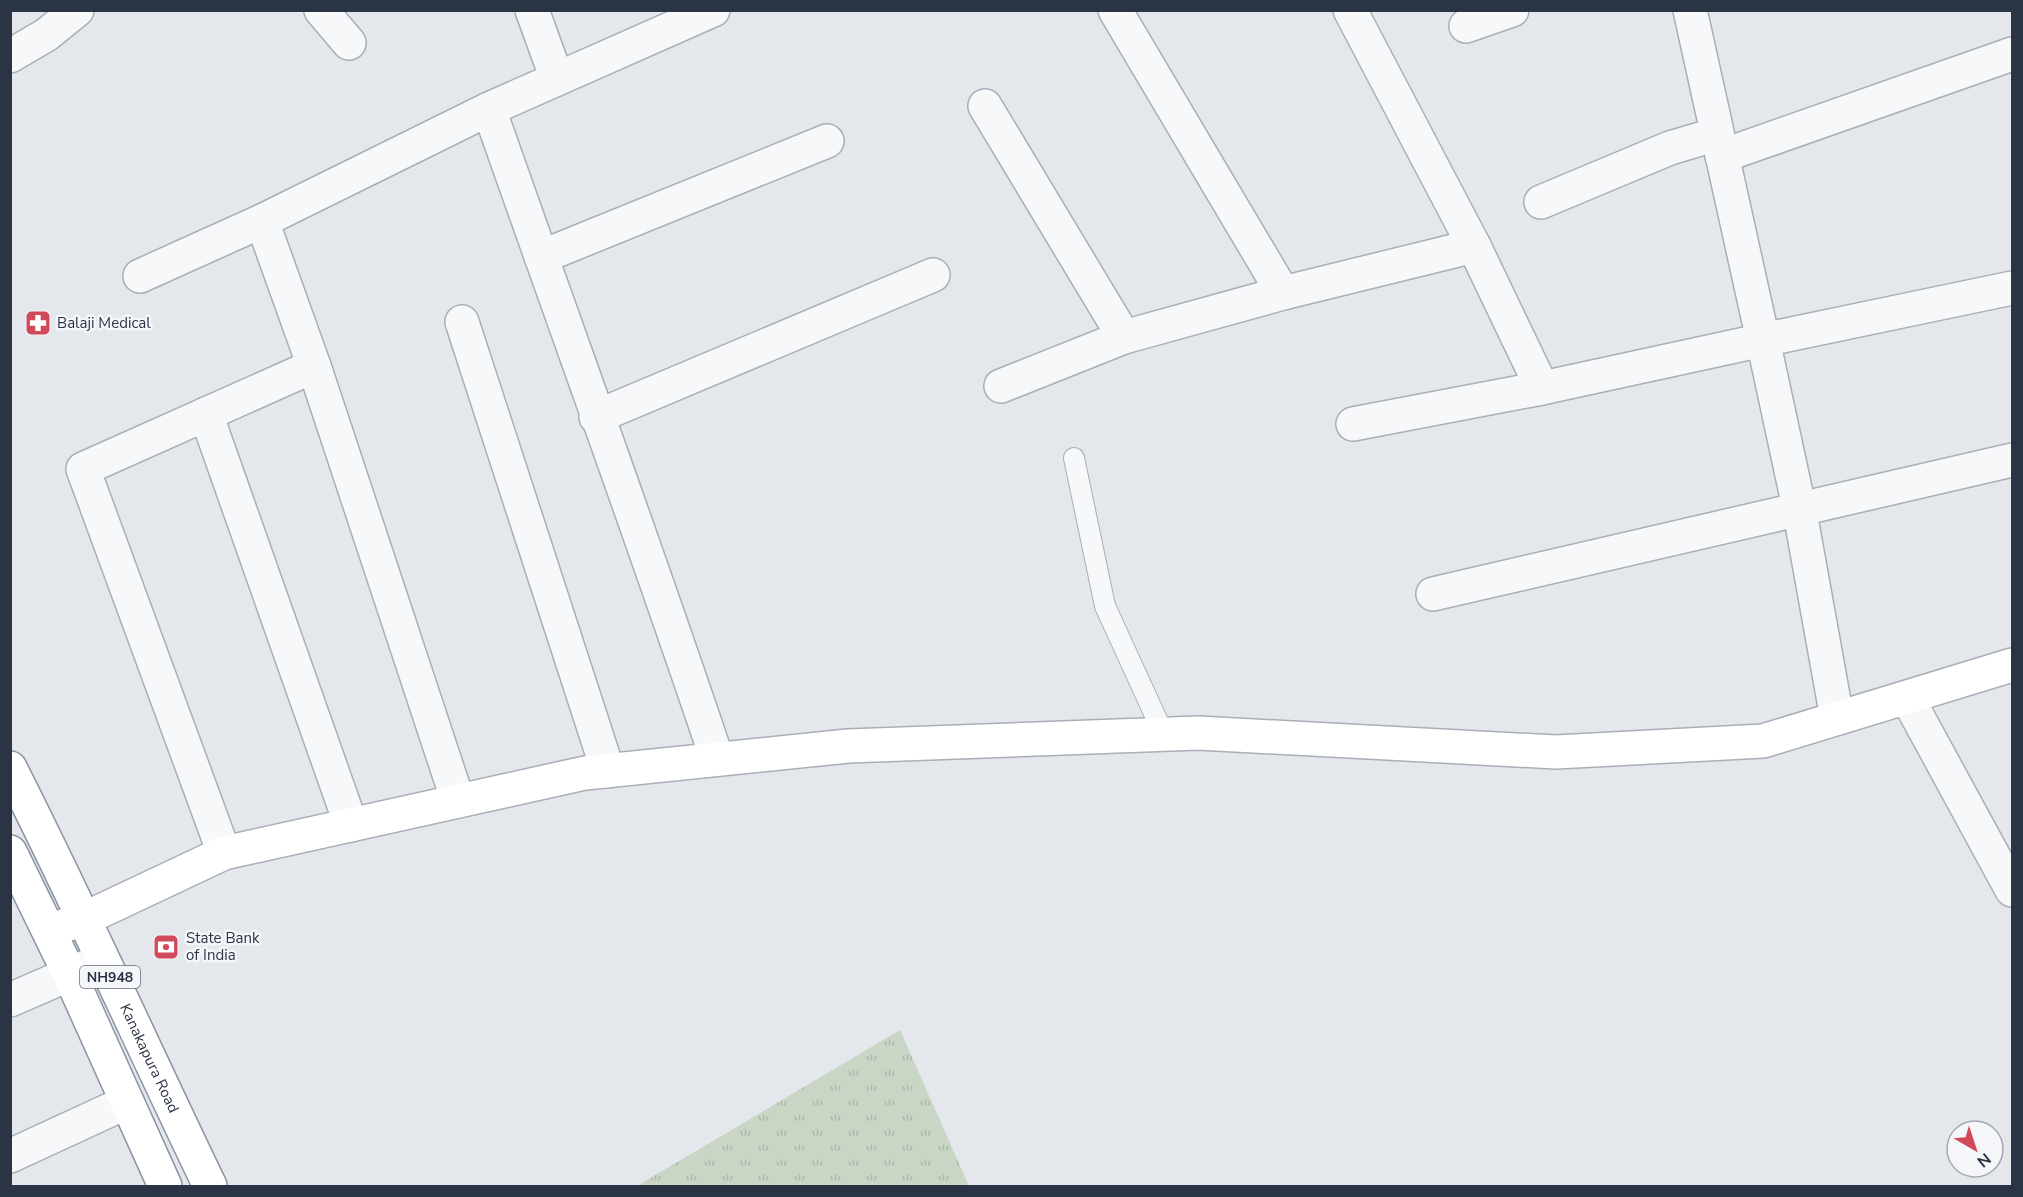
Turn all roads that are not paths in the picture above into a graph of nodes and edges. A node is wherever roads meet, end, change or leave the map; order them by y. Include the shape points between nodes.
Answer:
1 (77, 10) edge
2 (321, 10) edge
3 (532, 10) edge
4 (713, 10) edge
5 (1115, 10) edge
6 (1350, 10) edge
7 (1512, 10) edge
8 (1690, 10) edge
9 (1466, 26) dead end
10 (349, 44) dead end
11 (2013, 54) edge
12 (10, 56) edge
13 (557, 79) junction
14 (985, 105) dead end
15 (489, 108) junction
16 (827, 141) dead end
17 (1720, 145) junction
18 (1541, 202) dead end
19 (262, 220) junction
20 (1474, 246) junction
21 (541, 257) junction
22 (933, 274) dead end
23 (140, 276) dead end
24 (2013, 288) edge
25 (1282, 293) junction
26 (462, 322) dead end
27 (1124, 337) junction
28 (1763, 340) junction
29 (314, 366) junction
30 (1001, 386) dead end
31 (1542, 388) junction
32 (206, 414) junction
33 (596, 417) junction
34 (1353, 424) dead end
35 (1074, 458) dead end
36 (2013, 460) edge
37 (1799, 507) junction
38 (1433, 594) dead end
39 (2013, 666) edge
40 (1908, 699) junction
41 (1838, 718) junction
42 (1164, 735) junction
43 (717, 759) junction
44 (10, 768) edge
45 (608, 771) junction
46 (458, 801) junction
47 (351, 825) junction
48 (10, 852) edge
49 (224, 853) junction
50 (2013, 890) edge
51 (86, 918) junction
52 (49, 931) junction
53 (102, 960) junction
54 (69, 973) junction
55 (10, 1000) edge
56 (128, 1102) junction
57 (10, 1156) edge
58 (165, 1186) edge
59 (210, 1186) edge

1 - 12 street via 46,35
2 - 10 street
3 - 13 street
4 - 13 street
5 - 25 street
6 - 20 street
7 - 9 street
8 - 17 street
11 - 17 street
13 - 15 street
14 - 27 street
15 - 19 street
15 - 21 street
16 - 21 street
17 - 18 street via 1670,148
17 - 28 street
19 - 23 street
19 - 29 street
20 - 25 street
20 - 31 street
21 - 33 street
22 - 33 street
24 - 28 street
25 - 27 street
26 - 45 street
27 - 30 street
28 - 31 street
28 - 37 street
29 - 32 street
29 - 46 street
31 - 34 street
32 - 47 street
32 - 49 street via 83,469
33 - 43 street via 645,545
35 - 42 lane via 1106,606
36 - 37 street
37 - 38 street
37 - 41 street
39 - 40 main road
40 - 41 main road
40 - 50 street
41 - 42 main road via 1763,741 1556,752 1198,733
42 - 43 main road via 848,746
43 - 45 main road
44 - 51 main road, Kanakapura Road / NH948
45 - 46 main road
46 - 47 main road
47 - 49 main road
48 - 52 main road, NH948
49 - 51 main road
51 - 52 main road
51 - 53 main road, Kanakapura Road / NH948
52 - 54 main road, NH948
53 - 54 street
53 - 59 main road, Kanakapura Road / NH948
54 - 55 street
54 - 56 main road, NH948
56 - 57 street
56 - 58 main road, NH948

